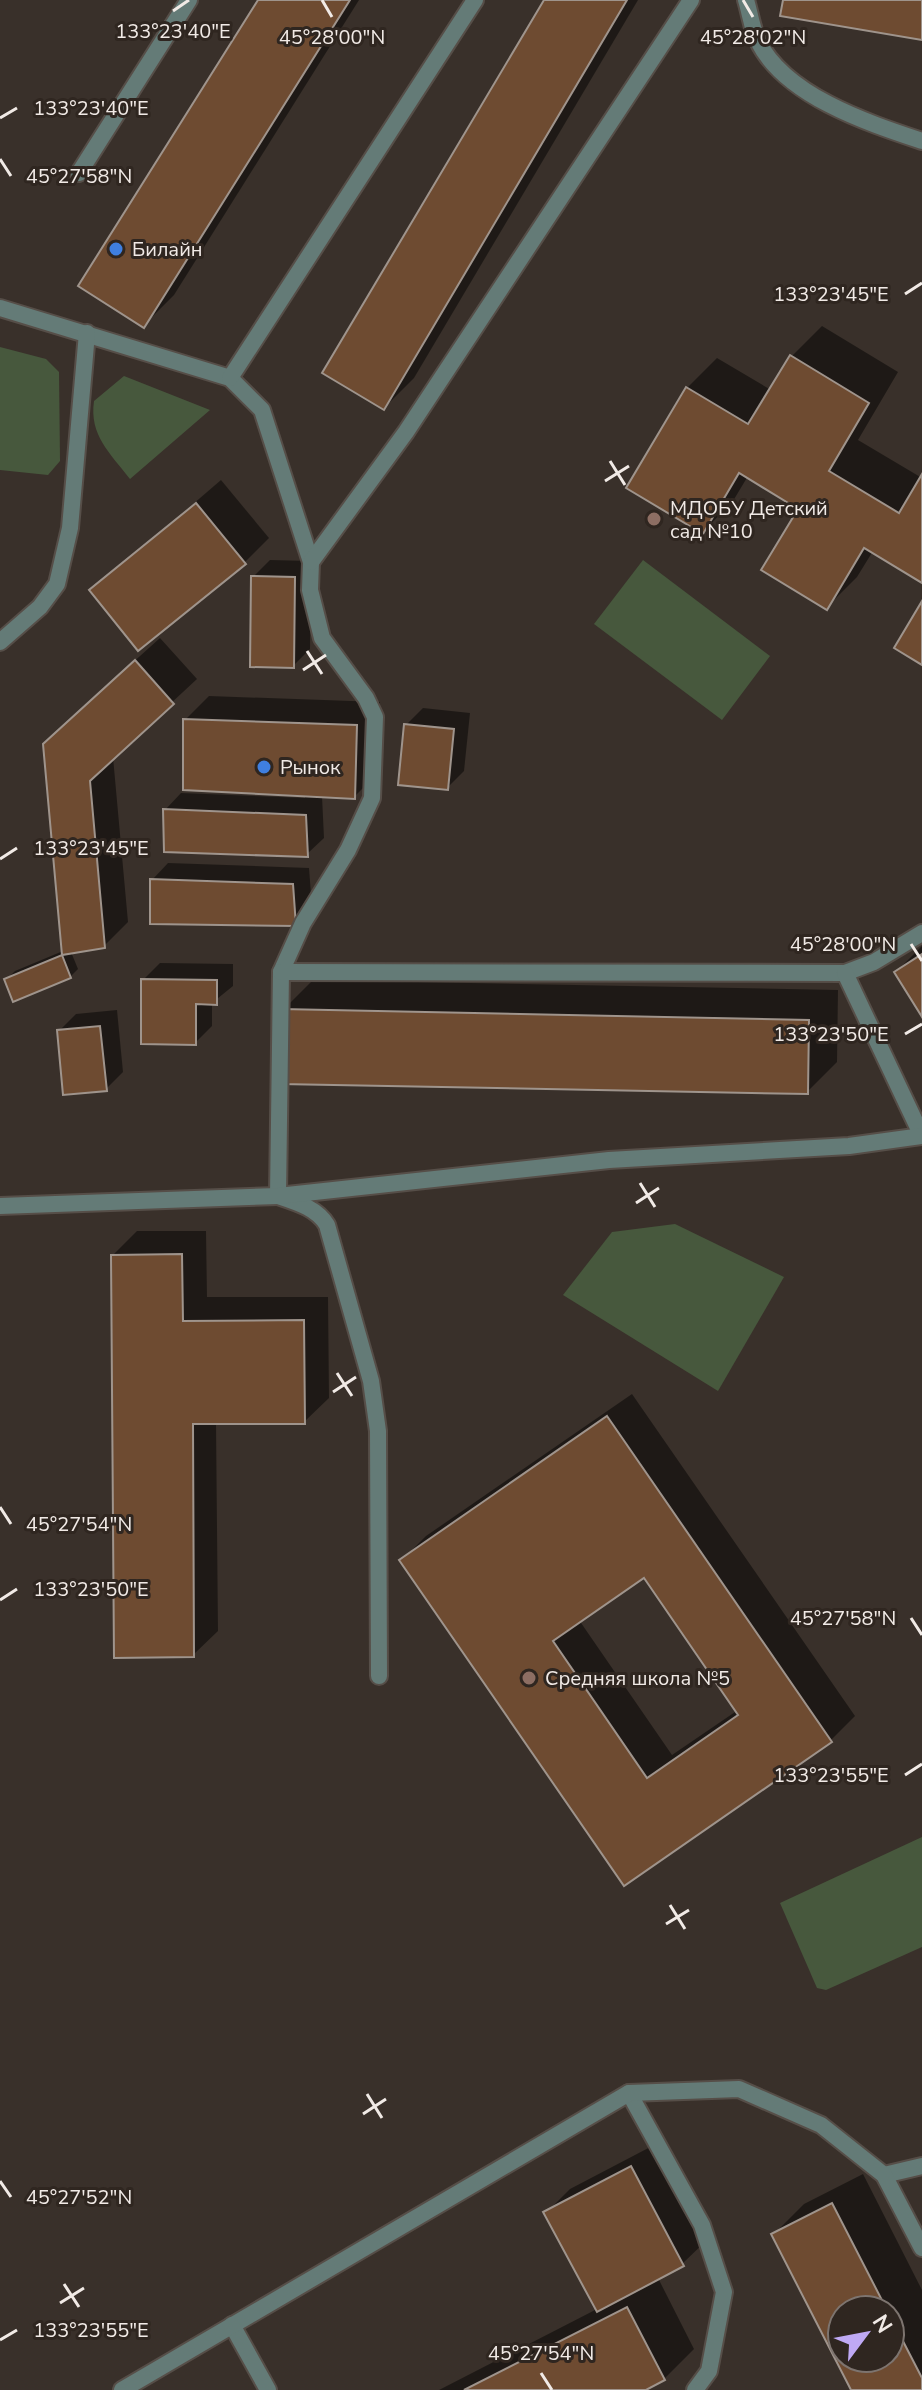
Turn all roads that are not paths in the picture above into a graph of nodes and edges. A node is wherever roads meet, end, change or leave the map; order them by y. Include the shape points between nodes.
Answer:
1 (189, 0) edge
2 (475, 0) edge
3 (691, 0) edge
4 (746, 0) edge
5 (922, 141) edge
6 (79, 173) dead end
7 (0, 308) edge
8 (87, 333) junction
9 (230, 378) junction
10 (311, 562) junction
11 (0, 642) edge
12 (922, 933) edge
13 (281, 972) junction
14 (845, 973) junction
15 (922, 1136) edge
16 (278, 1196) junction
17 (0, 1206) edge
18 (379, 1676) dead end
19 (629, 2093) junction
20 (922, 2166) edge
21 (884, 2175) junction
22 (922, 2248) edge
23 (232, 2325) junction
24 (122, 2390) edge
25 (268, 2390) edge
26 (695, 2390) edge

1 - 6 lane
2 - 9 lane
3 - 10 lane via 406,432
4 - 5 lane via 758,41 786,80 869,123
7 - 8 lane
8 - 9 lane
8 - 11 lane via 70,528 57,584
9 - 10 lane via 262,410
10 - 13 lane via 310,590 322,638 375,717 372,798
12 - 14 lane
13 - 14 lane
13 - 16 lane
14 - 15 lane
15 - 16 lane via 849,1146 609,1160
16 - 17 lane
16 - 18 lane via 302,1205 327,1225 371,1381 378,1431
19 - 21 lane via 739,2089 821,2125
19 - 23 lane
19 - 26 lane via 702,2225 724,2292 709,2371
20 - 21 lane
21 - 22 lane
23 - 24 lane
23 - 25 lane

